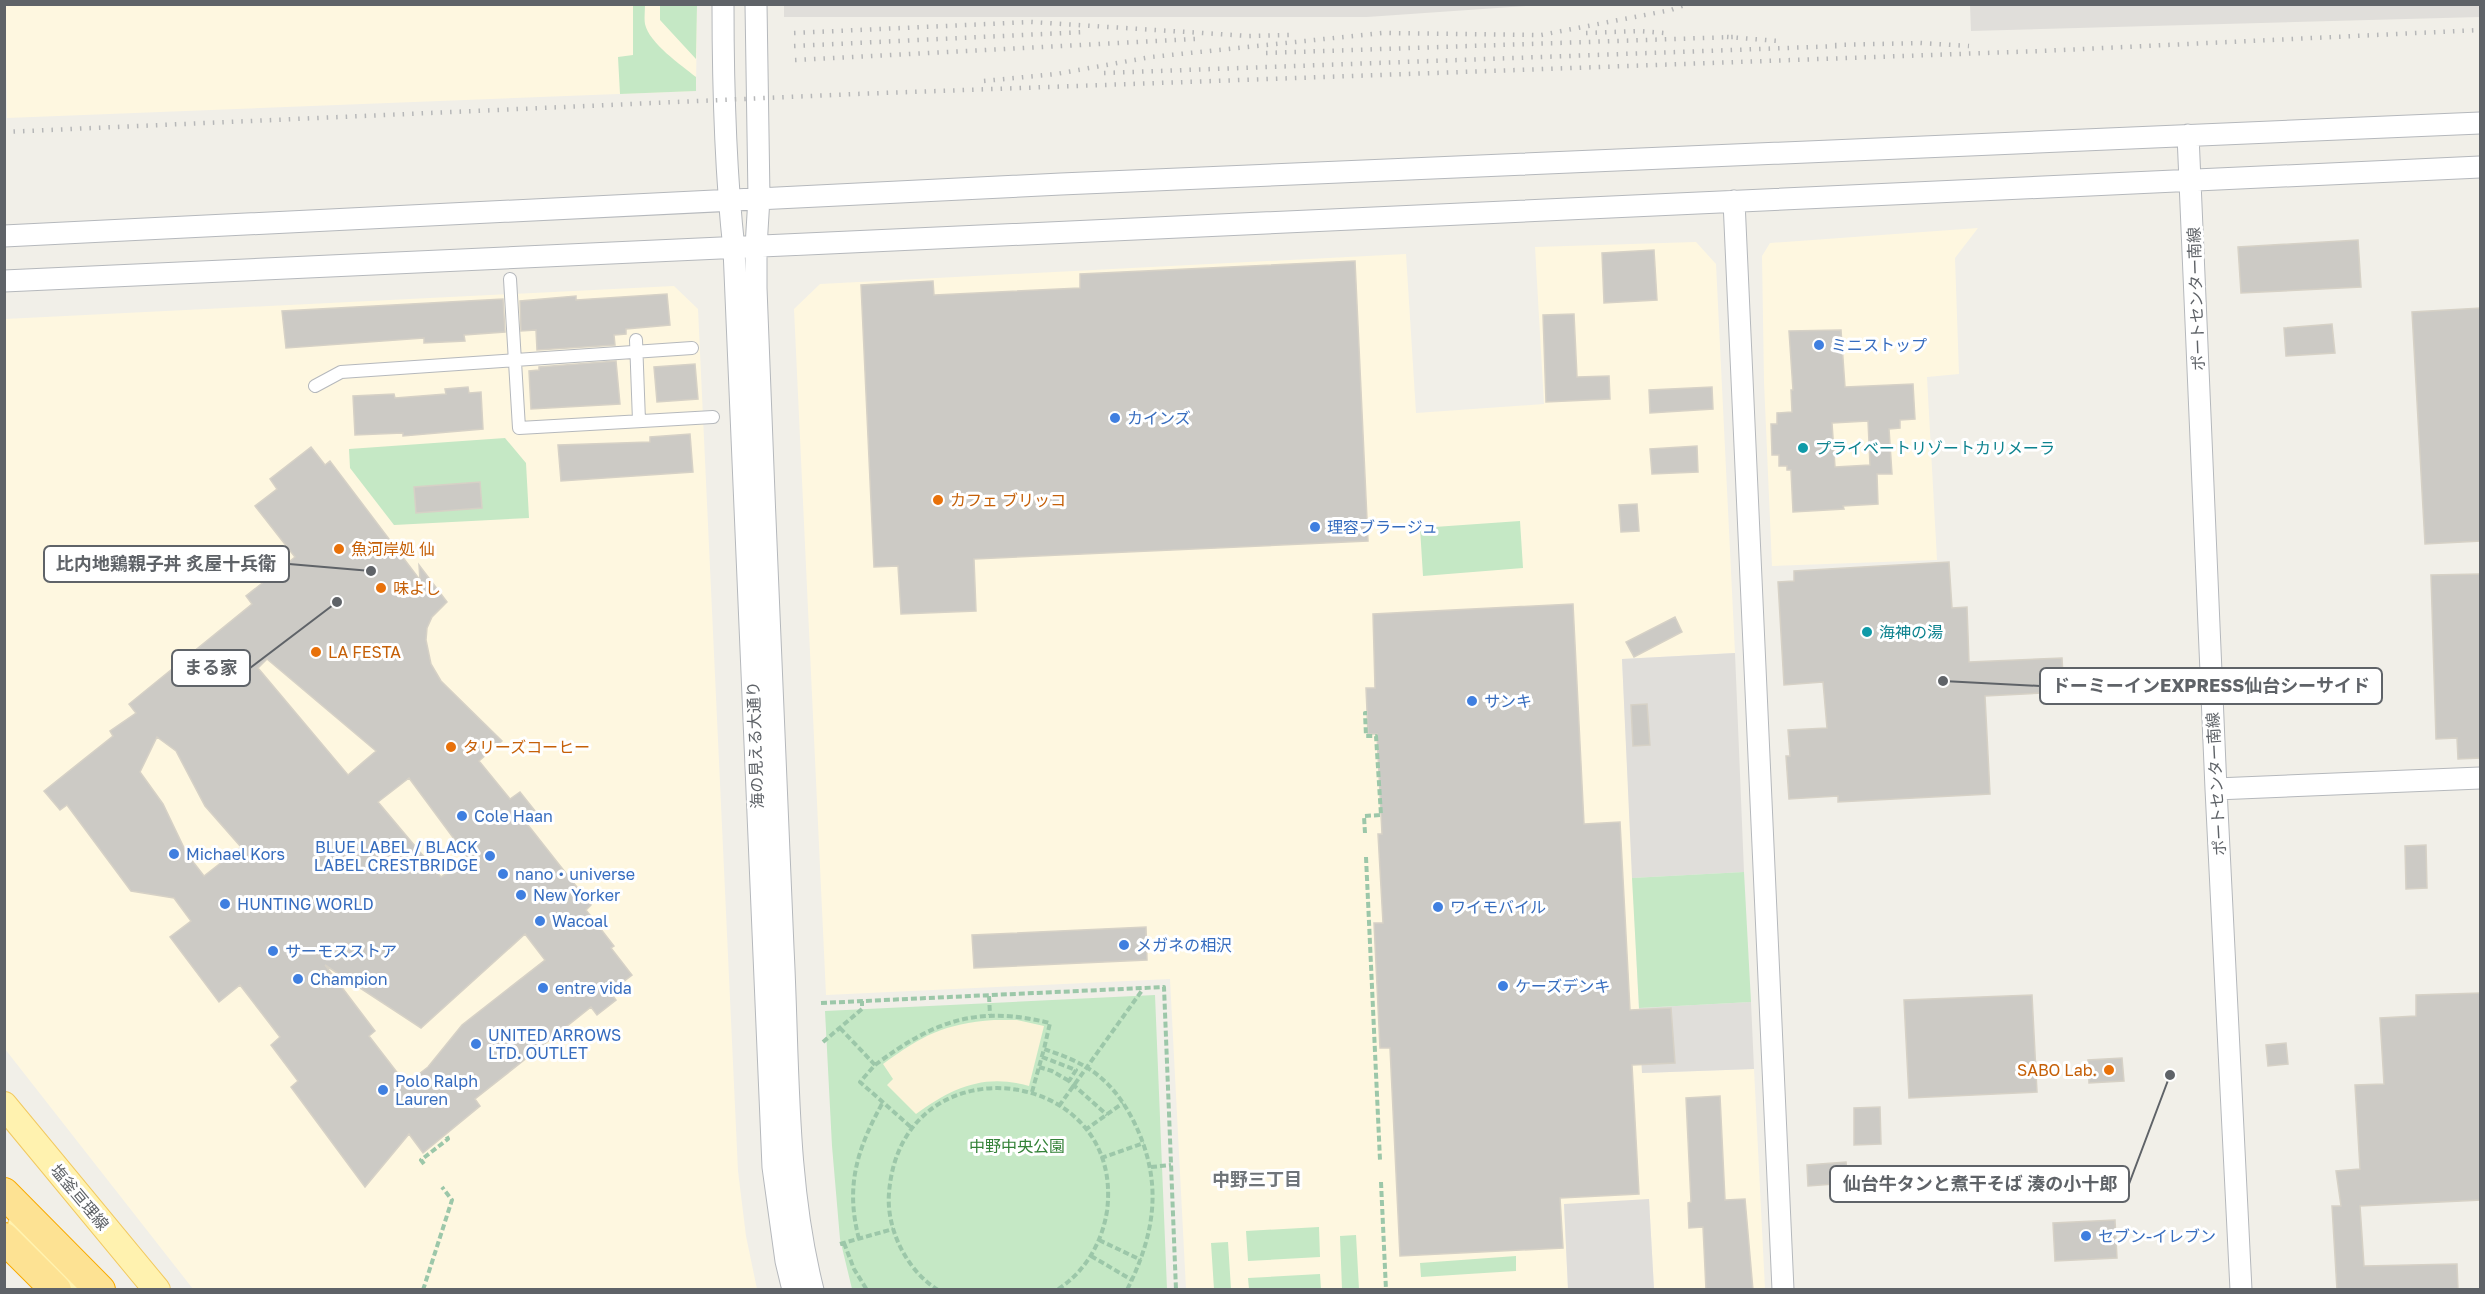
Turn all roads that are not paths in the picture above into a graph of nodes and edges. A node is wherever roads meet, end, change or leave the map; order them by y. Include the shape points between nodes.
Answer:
1 (723, 4) edge
2 (756, 4) edge
3 (2481, 123) edge
4 (2188, 135) junction
5 (2481, 167) edge
6 (2191, 180) junction
7 (759, 198) junction
8 (728, 200) junction
9 (1734, 201) junction
10 (4, 236) edge
11 (756, 247) junction
12 (734, 249) junction
13 (510, 279) dead end
14 (4, 281) edge
15 (636, 347) junction
16 (692, 348) dead end
17 (515, 361) junction
18 (315, 386) dead end
19 (713, 417) dead end
20 (639, 421) junction
21 (2481, 778) edge
22 (2216, 789) junction
23 (4, 1105) edge
24 (4, 1193) edge
25 (4, 1205) edge
26 (4, 1238) edge
27 (56, 1290) edge
28 (71, 1290) edge
29 (100, 1290) edge
30 (157, 1290) edge
31 (794, 1290) edge
32 (813, 1290) edge
33 (1783, 1290) edge
34 (2241, 1290) edge

1 - 8 street, 海の見える大通り
2 - 7 street
3 - 4 street
4 - 6 street, ポートセンター南線
4 - 7 street
5 - 6 street
6 - 9 street
6 - 22 street, ポートセンター南線
7 - 8 street
7 - 11 street
8 - 10 street
8 - 12 street, 海の見える大通り
9 - 11 street
9 - 33 street
11 - 12 street
11 - 32 street via 794,1171
12 - 14 street
12 - 31 street, 海の見える大通り via 773,1167 786,1261
13 - 17 street
15 - 16 street
15 - 17 street
15 - 20 street
17 - 18 street via 341,372
17 - 20 street via 519,428
19 - 20 street
21 - 22 street
22 - 34 street, ポートセンター南線
23 - 30 main road, 塩釜亘理線
24 - 29 highway
25 - 28 main road
26 - 27 highway

